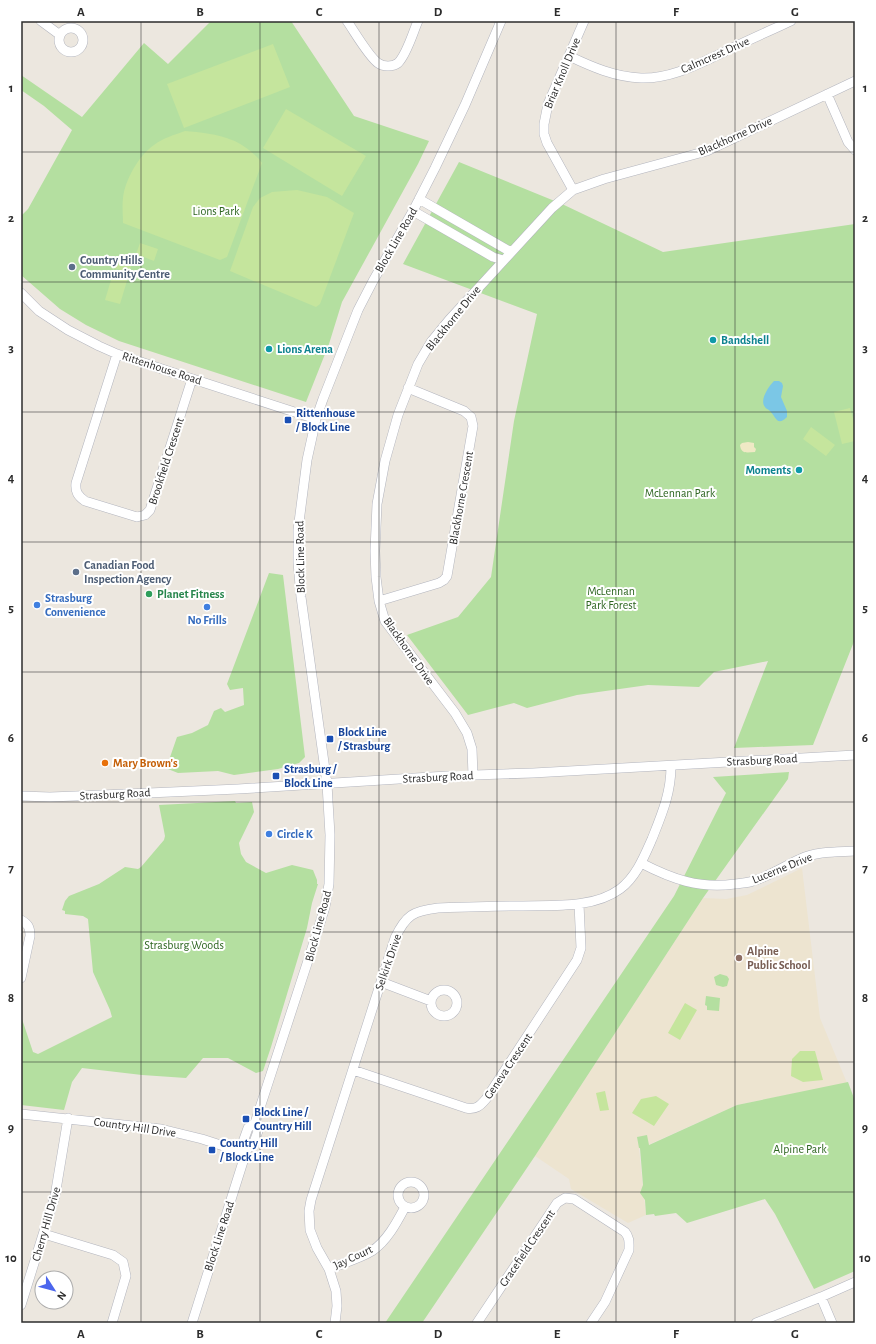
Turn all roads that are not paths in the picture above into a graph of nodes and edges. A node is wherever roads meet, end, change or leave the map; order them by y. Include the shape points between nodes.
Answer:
1 (41, 21) edge
2 (347, 21) edge
3 (418, 21) edge
4 (501, 21) edge
5 (584, 21) edge
6 (791, 21) edge
7 (60, 35) dead end
8 (569, 56) junction
9 (855, 81) edge
10 (827, 94) junction
11 (855, 150) edge
12 (573, 190) junction
13 (419, 199) junction
14 (413, 211) junction
15 (511, 252) junction
16 (503, 260) junction
17 (21, 293) edge
18 (117, 354) junction
19 (192, 378) junction
20 (408, 388) junction
21 (316, 419) junction
22 (379, 601) junction
23 (855, 755) edge
24 (671, 766) junction
25 (473, 775) junction
26 (327, 784) junction
27 (21, 796) edge
28 (855, 851) edge
29 (641, 863) junction
30 (579, 904) junction
31 (21, 920) edge
32 (21, 978) edge
33 (381, 982) junction
34 (431, 1001) dead end
35 (353, 1070) junction
36 (21, 1114) edge
37 (68, 1118) junction
38 (246, 1151) junction
39 (406, 1207) dead end
40 (44, 1234) junction
41 (329, 1269) junction
42 (855, 1282) edge
43 (821, 1297) junction
44 (21, 1305) edge
45 (112, 1323) edge
46 (192, 1323) edge
47 (335, 1323) edge
48 (476, 1323) edge
49 (591, 1323) edge
50 (756, 1323) edge
51 (832, 1323) edge

1 - 7 street
2 - 3 street via 374,60 385,66 398,63
4 - 13 street, Block Line Road via 465,105
5 - 8 street, Briar Knoll Drive
6 - 8 street, Calmcrest Drive via 682,71 661,76 642,78 620,75 598,69
8 - 12 street, Briar Knoll Drive via 548,104 544,134
9 - 10 street, Blackhorne Drive
10 - 11 street via 848,142
10 - 12 street, Blackhorne Drive via 707,151
12 - 15 street, Blackhorne Drive via 552,208
13 - 14 street, Block Line Road
13 - 15 street
14 - 16 street via 493,257
14 - 21 street, Block Line Road via 358,310
15 - 16 street, Blackhorne Drive
16 - 20 street, Blackhorne Drive via 431,342
17 - 18 street, Rittenhouse Road via 39,311 68,330
18 - 19 street, Rittenhouse Road
18 - 19 street, Brookfield Crescent via 76,483 78,496 85,501 137,517 145,515 150,510
19 - 21 street, Rittenhouse Road
20 - 22 street, Blackhorne Drive via 392,434 377,504 375,551
20 - 22 street, Blackhorne Crescent via 464,411 471,417 473,426 444,580
21 - 26 street, Block Line Road via 307,460 298,530 298,562
22 - 25 street, Blackhorne Drive via 385,621 455,713 467,733 472,749
23 - 24 street, Strasburg Road
24 - 25 street, Strasburg Road
24 - 29 street, Selkirk Drive via 666,803
25 - 26 street, Strasburg Road
26 - 27 street, Strasburg Road via 50,797
26 - 38 street, Block Line Road via 330,864 325,907 255,1123 258,1131 253,1145
28 - 29 street, Lucerne Drive via 818,853 801,858 752,882 727,885 686,882
29 - 30 street, Selkirk Drive via 632,878 620,889 608,896
30 - 33 street, Selkirk Drive via 422,910 412,914 400,928
30 - 35 street, Geneva Crescent via 581,948 577,960 477,1108 466,1108
31 - 32 street via 30,929
33 - 34 street
33 - 35 street, Selkirk Drive
35 - 41 street, Selkirk Drive via 309,1211 310,1230
36 - 37 street, Country Hill Drive
37 - 38 street, Country Hill Drive via 161,1129
37 - 40 street, Cherry Hill Drive via 56,1196
38 - 46 street, Block Line Road
39 - 41 street, Jay Court via 388,1234 373,1250
40 - 44 street, Cherry Hill Drive
40 - 45 street via 114,1255 122,1262 126,1276
41 - 47 street, Selkirk Drive via 336,1291
42 - 43 street
43 - 50 street
43 - 51 street
48 - 49 street, Gracefield Crescent via 558,1203 565,1198 574,1199 625,1232 629,1242 629,1250 605,1302

